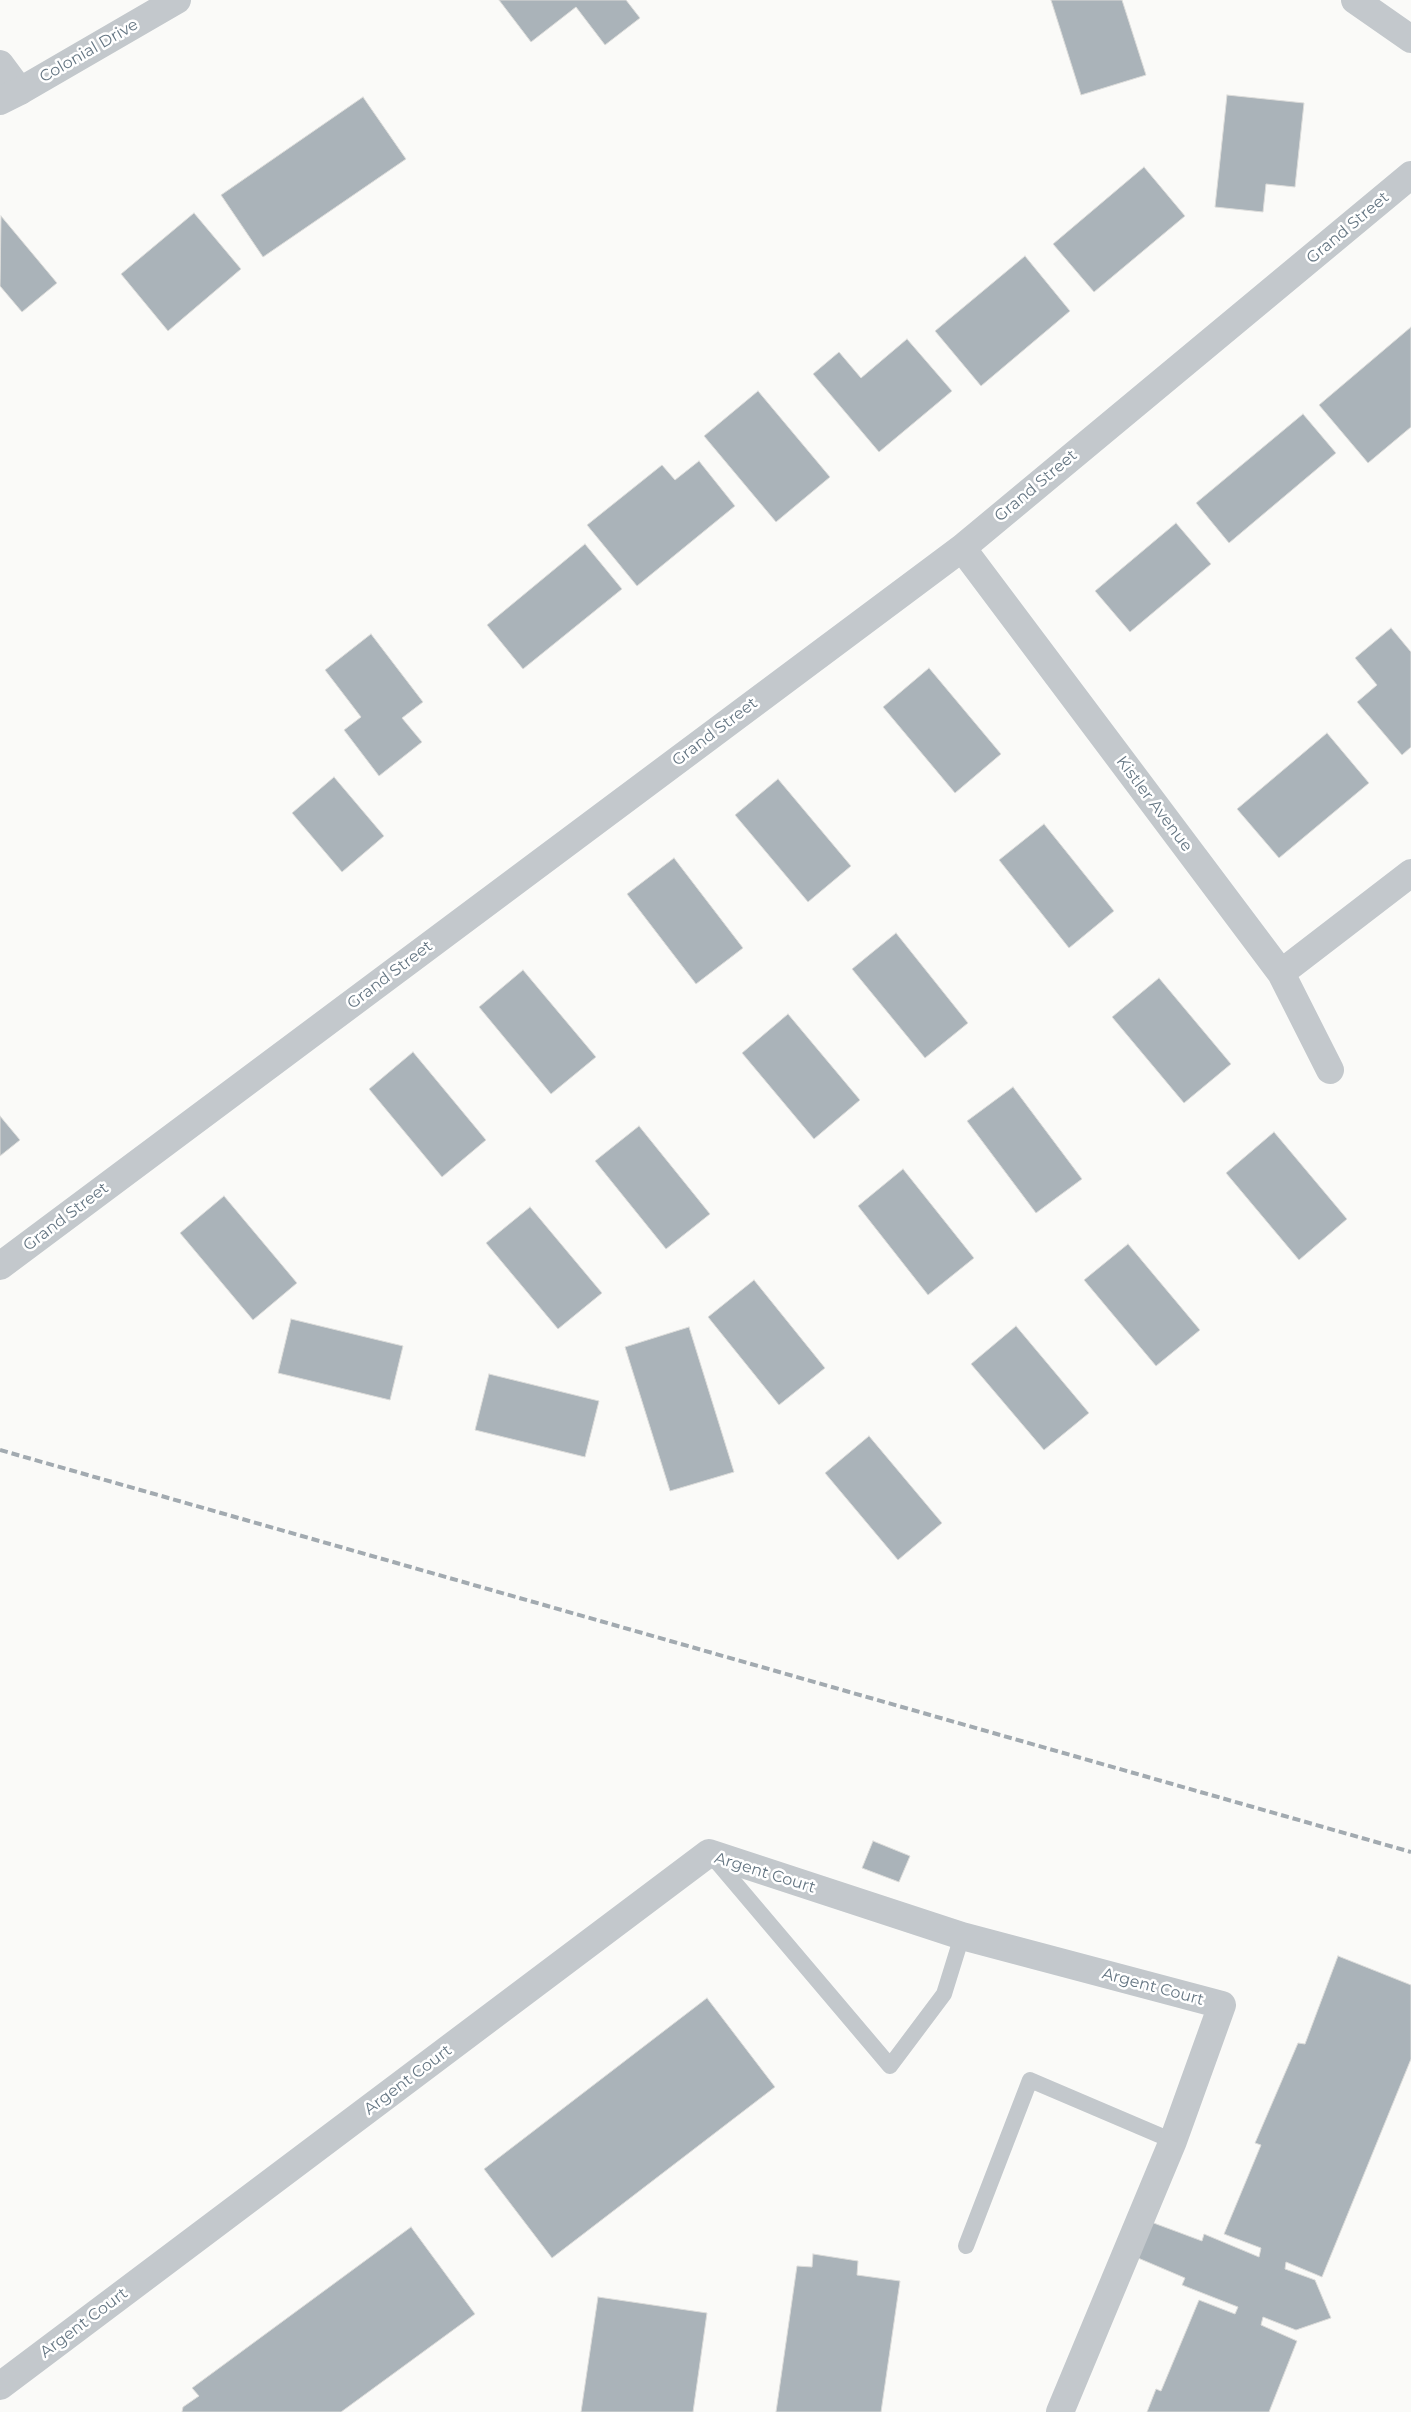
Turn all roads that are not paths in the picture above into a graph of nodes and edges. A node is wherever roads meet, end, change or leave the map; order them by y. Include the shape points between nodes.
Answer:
1 (177, 0) edge
2 (1355, 0) edge
3 (1411, 39) edge
4 (0, 64) edge
5 (10, 96) edge
6 (1411, 175) edge
7 (962, 548) junction
8 (1411, 874) edge
9 (1281, 973) junction
10 (1330, 1070) dead end
11 (0, 1266) edge
12 (710, 1854) junction
13 (962, 1936) junction
14 (1173, 2141) junction
15 (966, 2246) dead end
16 (0, 2386) edge
17 (1060, 2412) edge

1 - 5 street, Colonial Drive
2 - 3 street
4 - 5 street
6 - 7 street, Grand Street
7 - 9 street, Kistler Avenue
7 - 11 street, Grand Street
8 - 9 street
9 - 10 street, Kistler Avenue
12 - 13 street, Argent Court
12 - 13 lane via 890,2066 944,1994
12 - 16 street, Argent Court
13 - 14 street, Argent Court via 1222,2005
14 - 15 lane via 1030,2080
14 - 17 street, Argent Court

